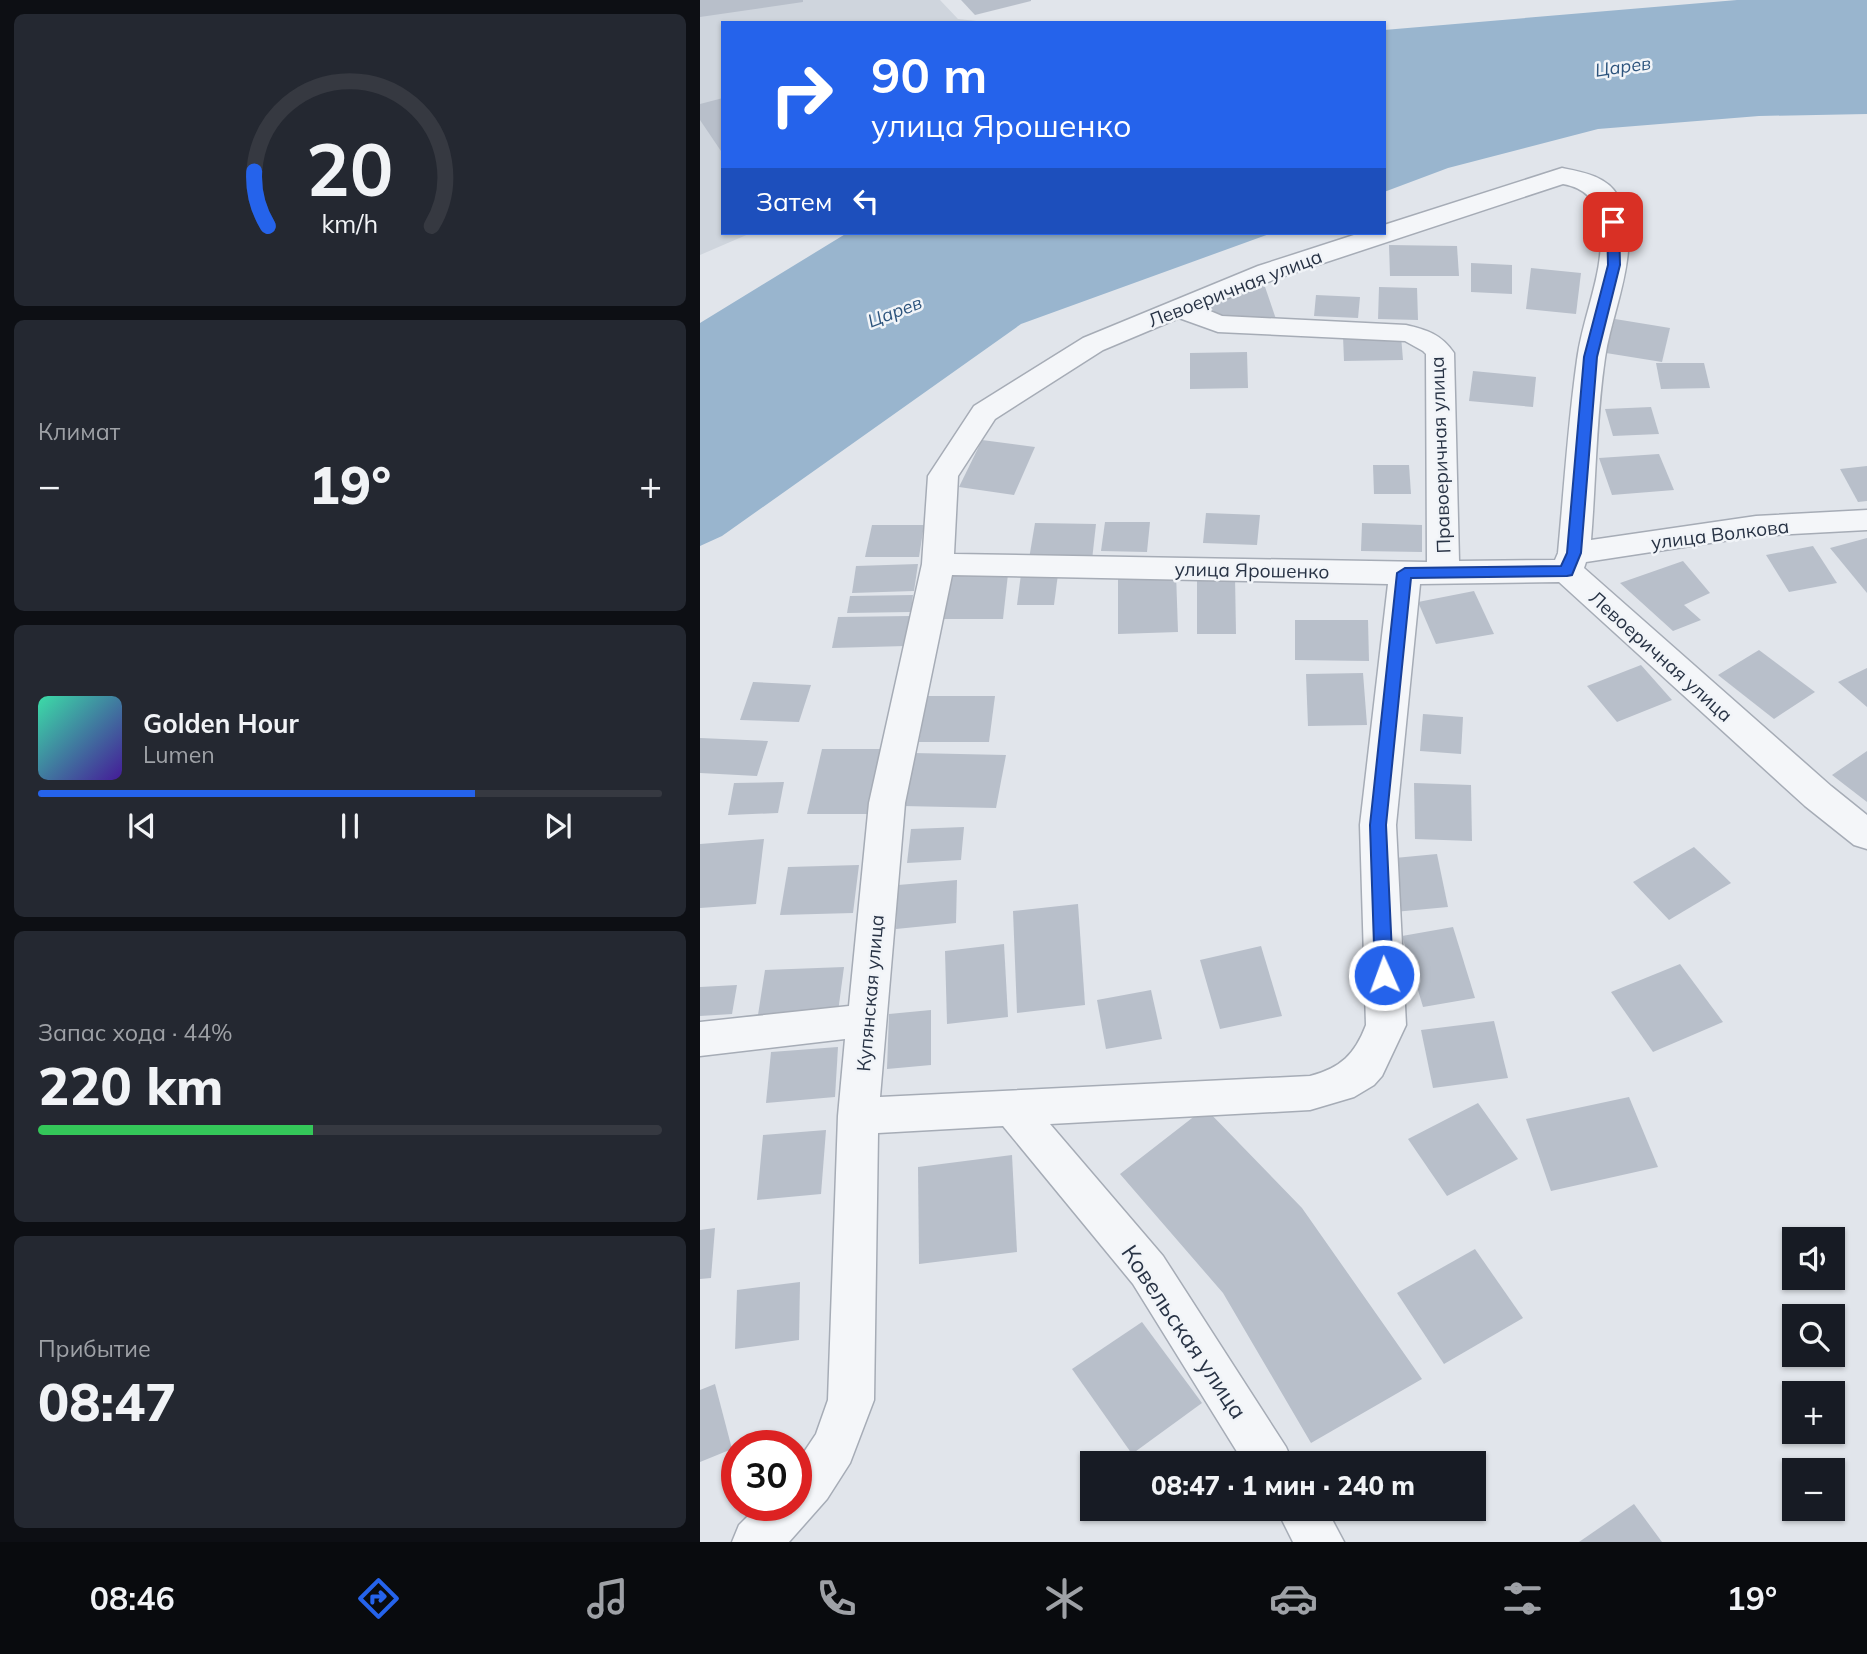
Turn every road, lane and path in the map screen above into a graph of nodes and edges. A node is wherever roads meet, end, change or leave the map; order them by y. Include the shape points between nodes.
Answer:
1 (1386, 233) edge
2 (1379, 235) edge
3 (1178, 308) junction
4 (943, 476) joint
5 (1867, 520) edge
6 (1570, 562) junction
7 (938, 564) junction
8 (1405, 573) junction
9 (1443, 573) junction
10 (1867, 835) edge
11 (868, 1020) junction
12 (700, 1039) edge
13 (1012, 1108) junction
14 (858, 1116) junction
15 (1262, 1451) edge
16 (812, 1481) edge
17 (776, 1521) edge
18 (1307, 1521) edge
19 (756, 1542) edge
20 (1320, 1542) edge

1 - 6 street, Левоеричная улица via 1562,176 1586,181 1606,197 1613,222 1614,265 1591,357
2 - 3 street, Левоеричная улица
3 - 4 street, Левоеричная улица via 1093,344 984,414
3 - 9 street, Правоеричная улица via 1219,324 1406,333 1430,341 1440,353
4 - 7 street, Купянская улица
5 - 6 street, улица Волкова via 1756,526
6 - 9 street, улица Ярошенко
6 - 10 street, Левоеричная улица via 1818,796
7 - 8 street, улица Ярошенко
7 - 11 street, Купянская улица via 887,803
8 - 9 street, улица Ярошенко
8 - 13 street via 1378,825 1386,1025 1377,1050 1359,1075 1310,1093
11 - 12 street
11 - 14 street, Купянская улица
13 - 14 street
13 - 15 street, Ковельская улица via 1148,1270
14 - 16 street, Купянская улица via 851,1400 834,1447
17 - 19 street
18 - 20 street

